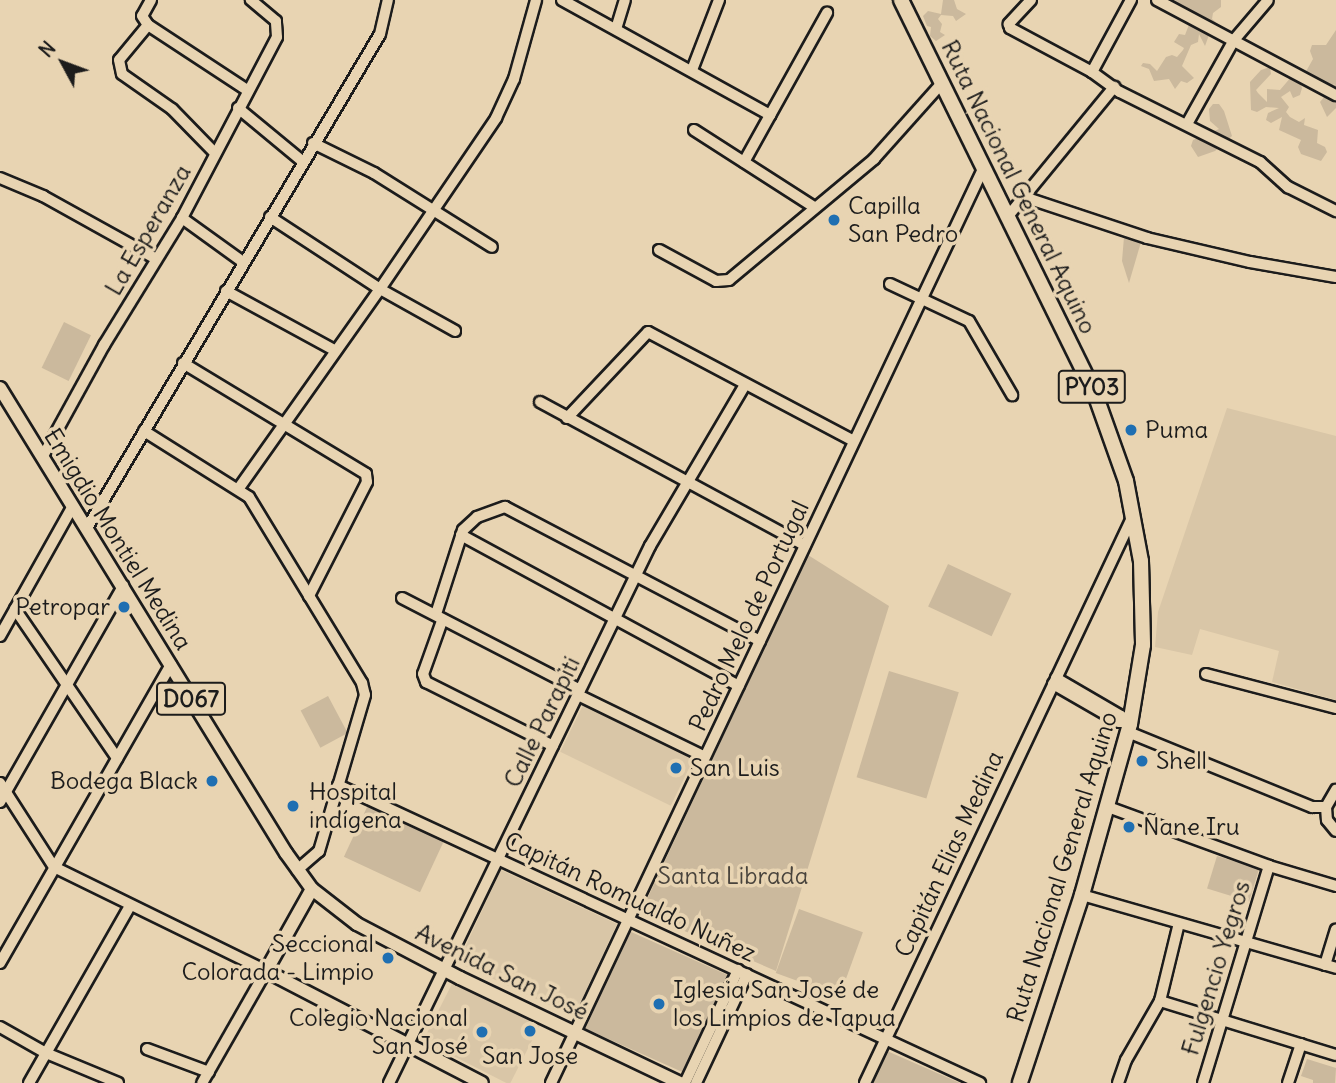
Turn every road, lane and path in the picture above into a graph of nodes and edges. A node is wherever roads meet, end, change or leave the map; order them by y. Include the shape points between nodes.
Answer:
1 (151, 0) edge
2 (251, 0) edge
3 (388, 0) edge
4 (536, 0) edge
5 (562, 0) edge
6 (625, 0) edge
7 (719, 0) edge
8 (901, 0) edge
9 (1031, 0) edge
10 (1131, 0) edge
11 (1157, 0) edge
12 (1268, 0) edge
13 (827, 13) dead end
14 (148, 25) junction
15 (616, 30) junction
16 (1234, 40) junction
17 (692, 69) junction
18 (1092, 72) junction
19 (942, 83) junction
20 (1114, 87) junction
21 (247, 90) junction
22 (1336, 95) edge
23 (238, 108) junction
24 (770, 115) junction
25 (1187, 124) junction
26 (694, 130) dead end
27 (313, 143) junction
28 (215, 153) junction
29 (302, 161) junction
30 (744, 162) junction
31 (984, 167) junction
32 (0, 178) edge
33 (1024, 197) junction
34 (814, 207) junction
35 (432, 209) junction
36 (1336, 211) edge
37 (1009, 215) junction
38 (270, 217) junction
39 (182, 218) junction
40 (492, 247) dead end
41 (659, 250) dead end
42 (156, 259) junction
43 (243, 262) junction
44 (1336, 276) edge
45 (890, 284) dead end
46 (380, 289) junction
47 (226, 291) junction
48 (922, 298) junction
49 (455, 331) dead end
50 (334, 350) junction
51 (183, 363) junction
52 (745, 385) junction
53 (0, 388) edge
54 (1012, 395) dead end
55 (540, 402) dead end
56 (567, 418) junction
57 (284, 422) junction
58 (144, 431) junction
59 (854, 441) junction
60 (43, 456) junction
61 (688, 482) junction
62 (239, 488) junction
63 (73, 506) junction
64 (1134, 514) junction
65 (87, 528) junction
66 (461, 535) junction
67 (806, 545) junction
68 (636, 575) junction
69 (123, 586) junction
70 (309, 596) junction
71 (402, 598) dead end
72 (15, 609) junction
73 (439, 617) junction
74 (615, 618) junction
75 (0, 636) edge
76 (760, 641) junction
77 (170, 665) junction
78 (1206, 674) dead end
79 (1054, 681) junction
80 (66, 685) junction
81 (739, 686) junction
82 (579, 692) junction
83 (1336, 708) edge
84 (1126, 723) junction
85 (553, 746) junction
86 (705, 757) junction
87 (117, 758) junction
88 (338, 785) junction
89 (1336, 790) edge
90 (2, 793) edge
91 (1108, 807) junction
92 (1326, 807) junction
93 (1336, 831) edge
94 (499, 859) junction
95 (1269, 866) junction
96 (54, 867) junction
97 (297, 870) junction
98 (1336, 886) edge
99 (312, 889) junction
100 (1082, 895) junction
101 (130, 906) junction
102 (629, 919) junction
103 (1179, 923) junction
104 (1336, 930) edge
105 (1246, 942) junction
106 (0, 963) edge
107 (1325, 965) junction
108 (1336, 968) edge
109 (445, 970) junction
110 (266, 971) junction
111 (742, 972) junction
112 (1160, 1001) junction
113 (1224, 1019) junction
114 (0, 1027) edge
115 (576, 1031) junction
116 (884, 1041) junction
117 (1301, 1044) junction
118 (409, 1045) junction
119 (147, 1049) dead end
120 (46, 1053) junction
121 (1336, 1055) edge
122 (209, 1072) junction
123 (29, 1083) edge
124 (116, 1083) edge
125 (202, 1083) edge
126 (389, 1083) edge
127 (482, 1083) edge
128 (551, 1083) edge
129 (682, 1083) edge
130 (696, 1083) edge
131 (865, 1083) edge
132 (980, 1083) edge
133 (1020, 1083) edge
134 (1118, 1083) edge
135 (1203, 1083) edge
136 (1288, 1083) edge

1 - 14 street via 142,16
2 - 21 street, La Esperanza via 276,22 277,37
3 - 27 street via 380,34
4 - 35 street via 506,99
5 - 15 street
6 - 15 street
7 - 17 street
8 - 19 highway, Ruta Nacional General Aquino / PY03
9 - 18 street via 1008,27
10 - 18 street
11 - 16 street
12 - 16 street
13 - 24 street
14 - 21 street
14 - 28 street via 123,53 122,74 172,109
15 - 17 street
16 - 22 street
16 - 25 street
17 - 24 street
18 - 20 street
19 - 31 highway, Ruta Nacional General Aquino / PY03
19 - 34 street via 873,159
20 - 25 street
20 - 33 street
21 - 23 street, La Esperanza
23 - 28 street, La Esperanza
23 - 29 street
24 - 30 street
25 - 36 street via 1260,162 1288,187
26 - 30 street
27 - 29 street
27 - 35 street
28 - 39 street, La Esperanza
29 - 38 street
30 - 34 street
31 - 37 highway, Ruta Nacional General Aquino / PY03
31 - 48 street, Pedro Melo de Portugal
32 - 42 street via 43,196
33 - 37 street
33 - 44 street via 1147,238
34 - 41 street via 729,280 716,281
35 - 40 street
35 - 46 street
37 - 64 highway, Ruta Nacional General Aquino / PY03 via 1095,394 1119,456
38 - 43 street
38 - 46 street
39 - 42 street, La Esperanza
39 - 43 street
42 - 60 street, La Esperanza
43 - 47 street
45 - 48 street
46 - 49 street
46 - 50 street
47 - 50 street
47 - 51 street
48 - 54 street via 969,321
48 - 59 street, Pedro Melo de Portugal
50 - 57 street
51 - 57 street
51 - 58 street
52 - 56 street via 648,332
52 - 59 street
52 - 61 street, Calle Parapiti
53 - 60 main road, Emigdio Montiel Medina / D067
55 - 56 street
56 - 61 street
57 - 62 street
57 - 70 street via 366,474 367,482
58 - 62 street
58 - 65 street
59 - 67 street, Pedro Melo de Portugal
60 - 63 main road, Emigdio Montiel Medina / D067
61 - 67 street
61 - 68 street, Calle Parapiti
62 - 70 street via 257,507
63 - 65 main road, Emigdio Montiel Medina / D067
63 - 72 street
64 - 79 street, Capitán Elias Medina
64 - 84 highway, Ruta Nacional General Aquino / PY03 via 1144,622 1141,666
65 - 69 main road, Emigdio Montiel Medina / D067
66 - 68 street via 477,517 497,508 511,509
66 - 73 street
66 - 74 street
67 - 76 street, Pedro Melo de Portugal
68 - 74 street, Calle Parapiti
68 - 76 street
69 - 77 main road, Emigdio Montiel Medina / D067
69 - 80 street
70 - 88 street via 365,695
71 - 73 street
72 - 75 street
72 - 80 street
73 - 82 street
73 - 85 street via 423,674 426,682
74 - 81 street
74 - 82 street, Calle Parapiti
76 - 81 street, Pedro Melo de Portugal
77 - 87 street
77 - 97 main road, Emigdio Montiel Medina / D067
78 - 83 street
79 - 84 street
79 - 116 street, Capitán Elias Medina
80 - 87 street
80 - 90 street
81 - 86 street, Pedro Melo de Portugal
82 - 85 street, Calle Parapiti
82 - 86 street
84 - 91 highway, Ruta Nacional General Aquino / PY03
84 - 92 street via 1307,806
85 - 94 street, Calle Parapiti
86 - 102 street, Pedro Melo de Portugal
87 - 96 street
88 - 94 street, Capitán Romualdo Nuñez
88 - 97 street via 318,854
89 - 92 street
90 - 96 street
91 - 95 street
91 - 100 highway, Ruta Nacional General Aquino / PY03
92 - 93 street via 1326,820
94 - 102 street, Capitán Romualdo Nuñez
94 - 109 street, Calle Parapiti
95 - 98 street
95 - 105 street, Fulgencio Yegros
96 - 101 street
96 - 106 street
97 - 99 main road, Emigdio Montiel Medina / D067
99 - 109 main road, Avenida San José / D067 via 346,918
99 - 110 main road
100 - 103 street
100 - 133 highway, Ruta Nacional General Aquino / PY03
101 - 110 street
101 - 120 street
102 - 111 street, Capitán Romualdo Nuñez
102 - 115 street, Pedro Melo de Portugal
103 - 105 street
103 - 112 street
104 - 107 street
105 - 107 street
105 - 113 street, Fulgencio Yegros
107 - 108 street
109 - 115 main road, Avenida San José / D067
109 - 118 street, Calle Parapiti
110 - 118 main road
110 - 122 street
111 - 116 street, Capitán Romualdo Nuñez
111 - 129 street
111 - 130 street
112 - 113 street
112 - 134 street
113 - 117 street
113 - 135 street, Fulgencio Yegros
114 - 120 street
115 - 128 street, Pedro Melo de Portugal
115 - 129 main road, Avenida San José / D067
116 - 131 street, Capitán Elias Medina
116 - 132 street, Capitán Romualdo Nuñez
117 - 121 street
117 - 136 street
118 - 126 street, Calle Parapiti
118 - 127 main road
119 - 122 street
120 - 123 street
120 - 124 street
122 - 125 street

